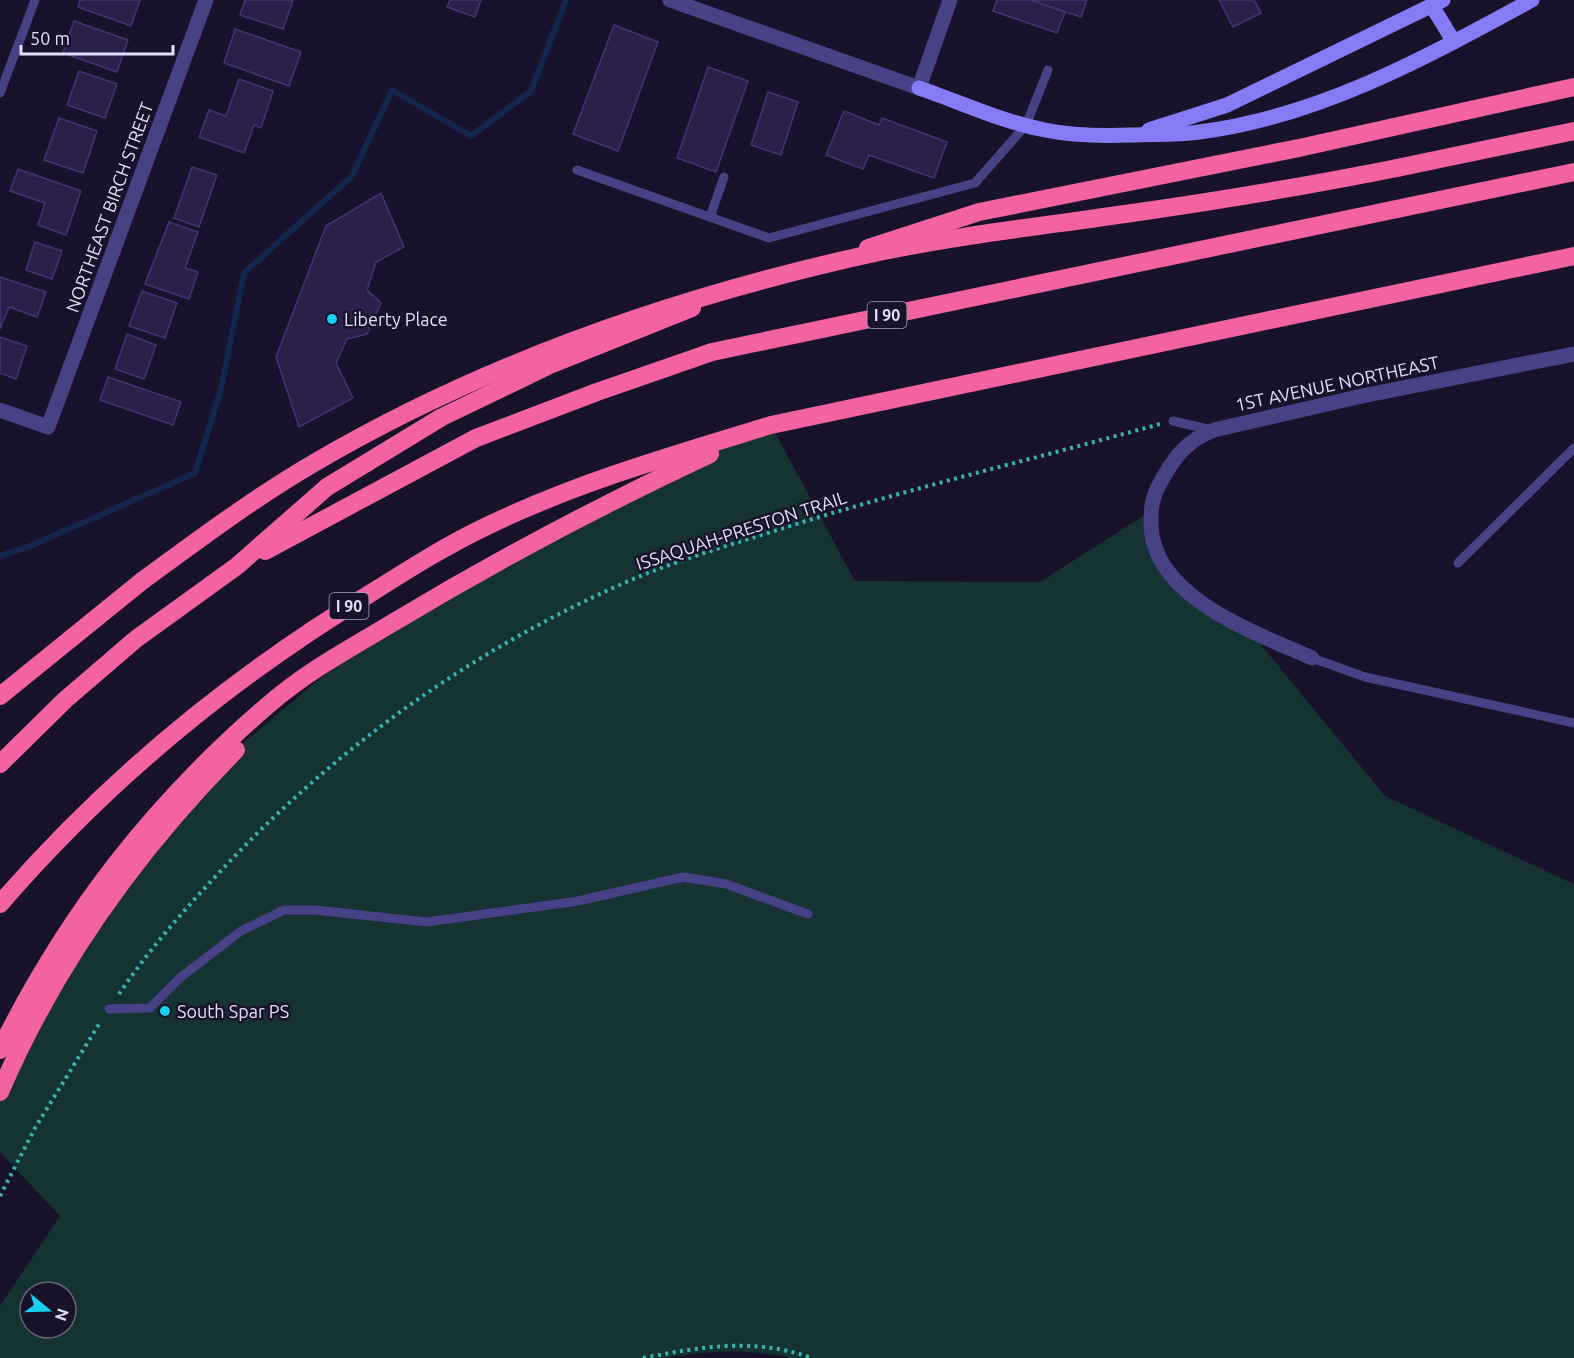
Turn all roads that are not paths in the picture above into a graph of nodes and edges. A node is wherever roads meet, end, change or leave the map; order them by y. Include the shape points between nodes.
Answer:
1 (35, 0) edge
2 (206, 0) edge
3 (670, 0) edge
4 (950, 0) edge
5 (1532, 0) edge
6 (1435, 2) edge
7 (1454, 42) junction
8 (1048, 69) dead end
9 (1574, 87) edge
10 (919, 88) junction
11 (0, 93) edge
12 (1026, 125) junction
13 (1574, 131) edge
14 (1131, 135) junction
15 (577, 170) dead end
16 (1574, 172) edge
17 (724, 177) dead end
18 (710, 217) junction
19 (1574, 256) edge
20 (1574, 354) edge
21 (0, 410) edge
22 (1173, 421) road end
23 (771, 425) junction
24 (1214, 430) junction
25 (1574, 448) edge
26 (1458, 563) dead end
27 (237, 566) junction
28 (392, 624) junction
29 (1312, 658) joint
30 (4, 695) edge
31 (1574, 723) edge
32 (0, 764) edge
33 (0, 904) edge
34 (808, 914) dead end
35 (109, 1009) road end
36 (0, 1050) edge
37 (0, 1092) edge

1 - 11 lane
2 - 21 street, NORTHEAST BIRCH STREET via 48,427
3 - 10 street
4 - 10 street
5 - 7 street
6 - 7 street
6 - 14 street via 1227,105
7 - 14 street via 1354,90 1293,110 1202,132
8 - 12 lane
9 - 27 highway via 1299,148 979,212 711,300 550,364 442,417 327,487
10 - 12 street
12 - 14 street via 1076,135
12 - 18 lane via 975,183 769,238
13 - 30 highway, bridge via 1259,194 878,253 726,290 608,327 482,377 352,442 265,494 142,581
15 - 18 lane
16 - 27 highway, I 90 via 712,352 476,438
17 - 18 lane
19 - 23 highway, I 90
20 - 24 street, 1ST AVENUE NORTHEAST
22 - 24 lane
23 - 28 highway via 613,499 475,573
23 - 33 highway, I 90 via 646,464 507,518 424,560 341,611 255,669 142,759 60,836
24 - 29 street, 1ST AVENUE NORTHEAST via 1196,437 1181,450 1155,493 1150,510 1152,539 1161,564 1173,582 1198,600 1249,630
25 - 26 lane
27 - 32 highway, I 90 via 127,647 64,700
28 - 36 highway via 335,655 268,705 167,802 114,863 73,920 28,994
28 - 37 highway via 239,747 161,831 64,966
29 - 31 lane via 1365,677
34 - 35 lane via 726,884 683,877 578,901 427,922 284,910 242,932 181,977 150,1008

